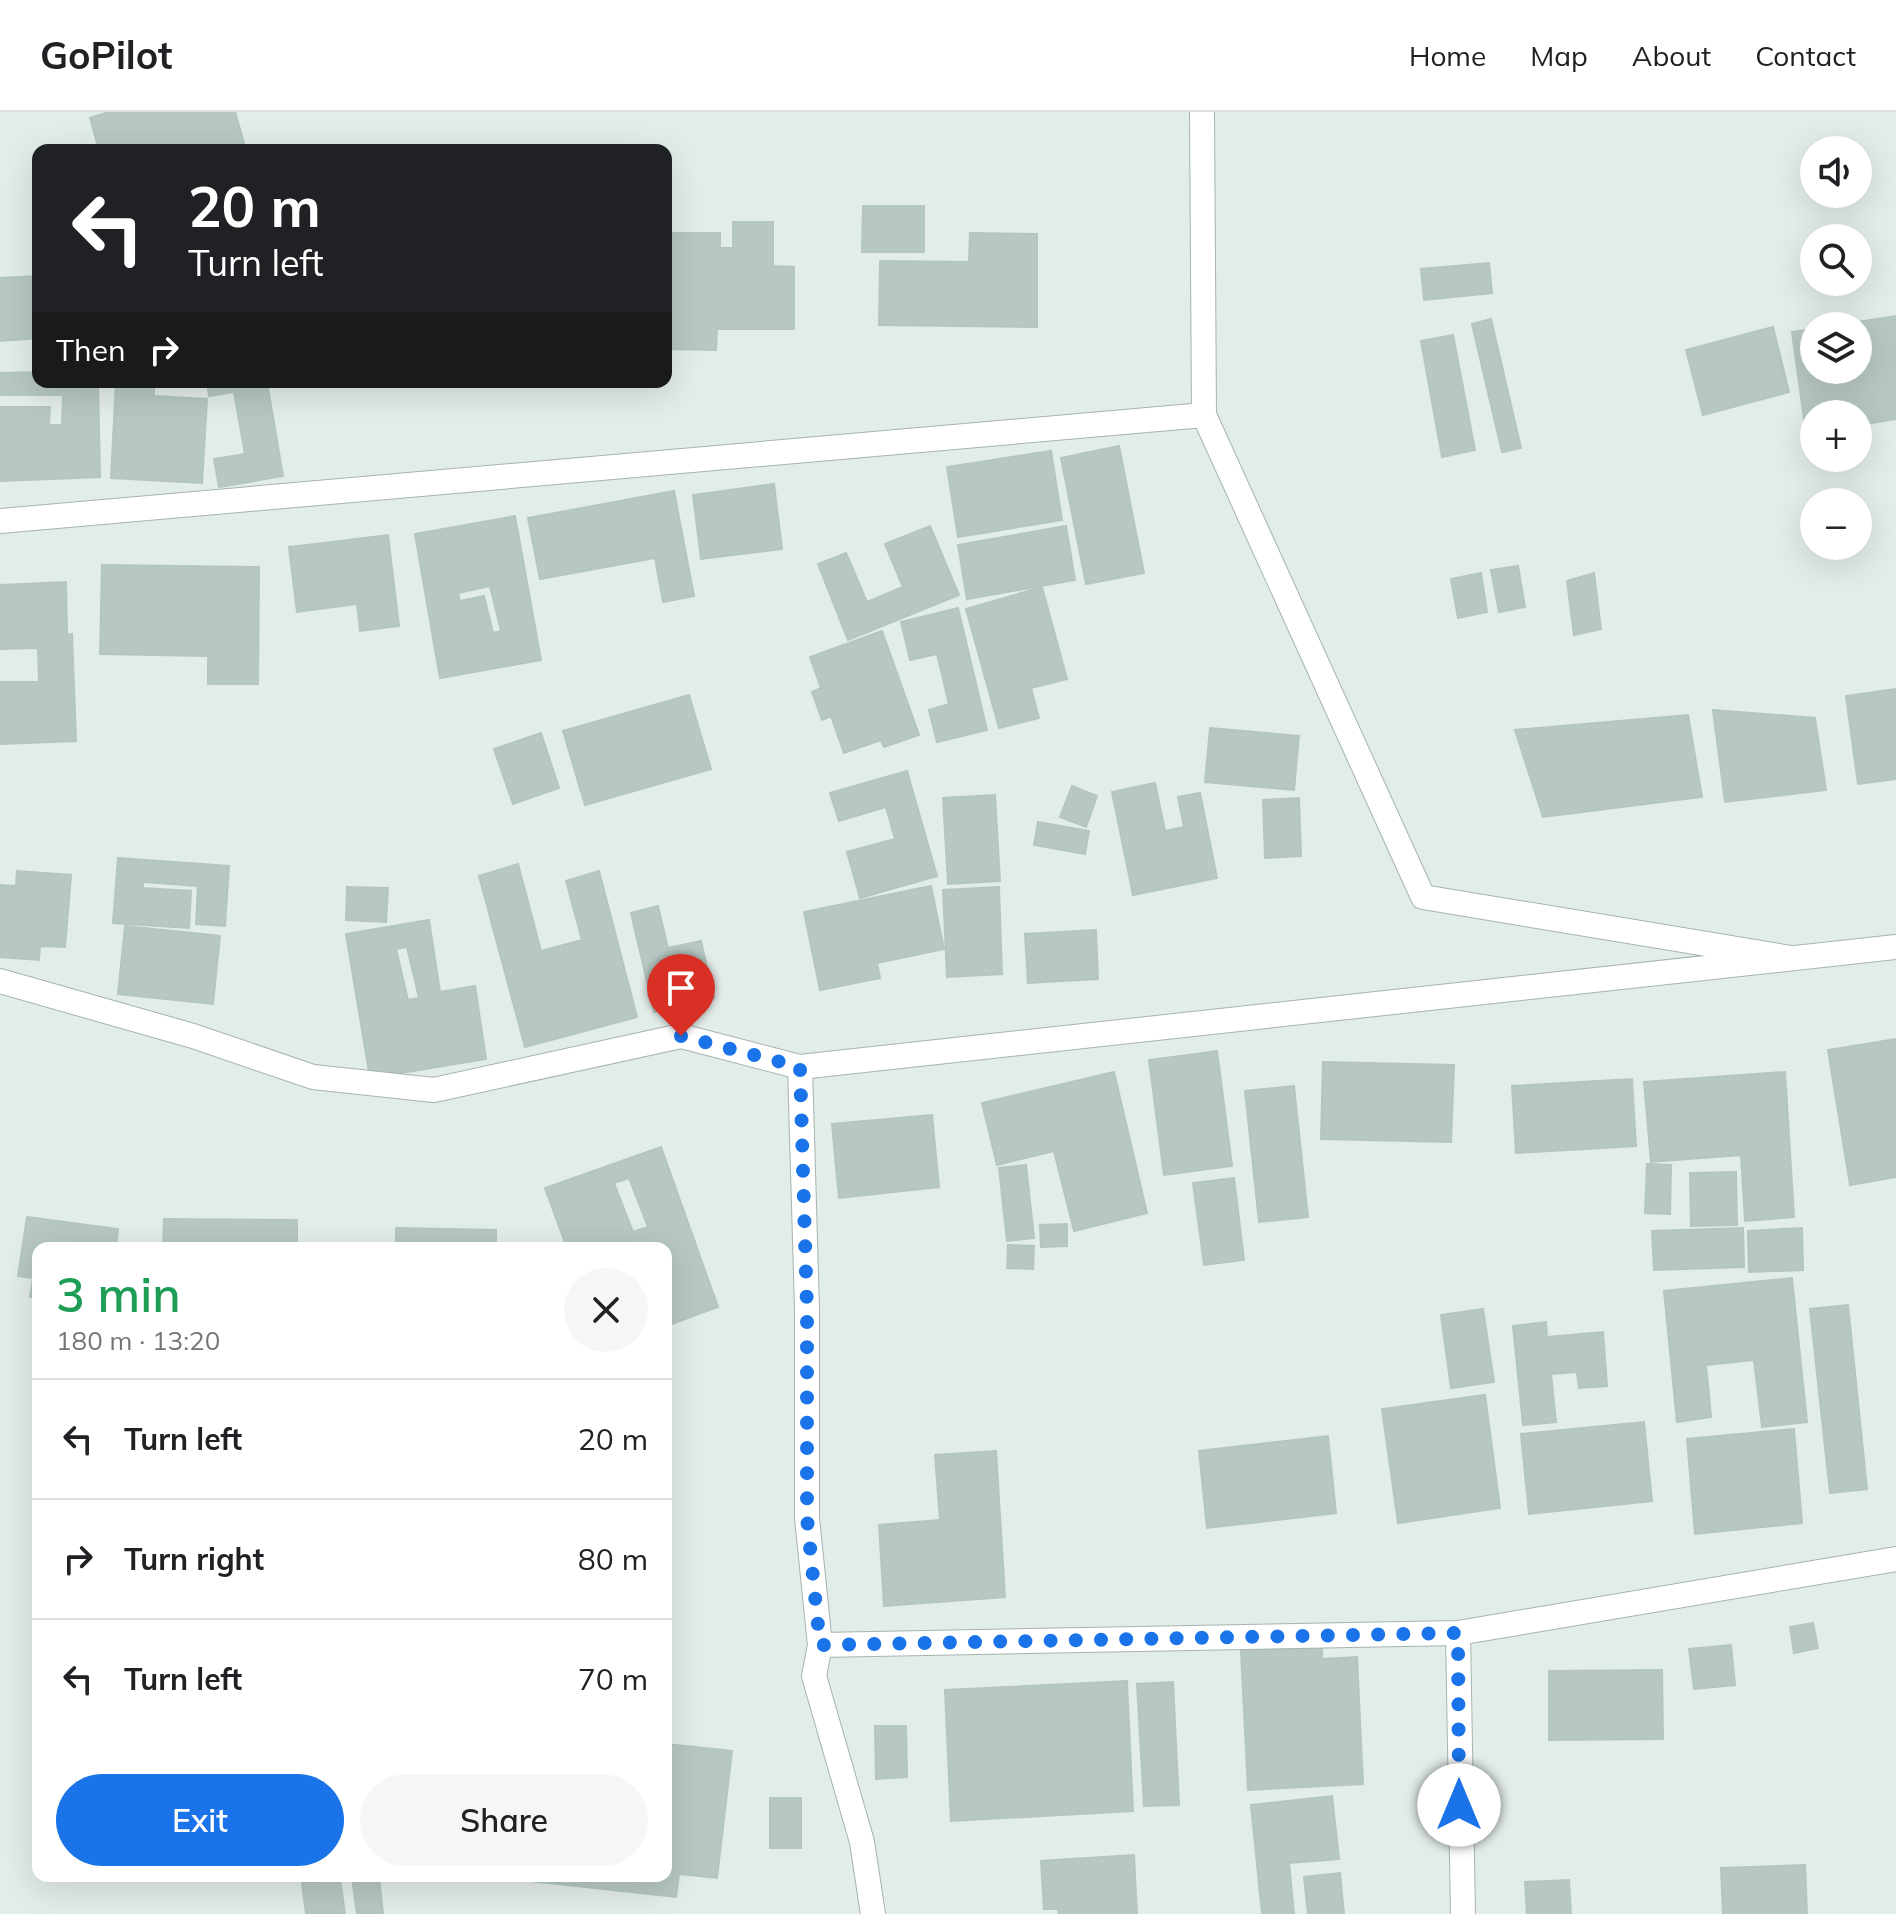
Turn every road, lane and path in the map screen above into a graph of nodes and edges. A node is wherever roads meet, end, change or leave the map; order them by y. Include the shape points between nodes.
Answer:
1 (1202, 112) edge
2 (1204, 415) junction
3 (0, 521) edge
4 (1896, 947) edge
5 (1791, 958) junction
6 (0, 981) edge
7 (800, 1067) junction
8 (1896, 1559) edge
9 (1458, 1633) junction
10 (820, 1645) junction
11 (873, 1914) edge
12 (1463, 1914) edge

1 - 2 street
2 - 3 street
2 - 5 street via 1423,897
4 - 5 street
5 - 7 street
6 - 7 street via 193,1036 313,1077 434,1090 681,1036
7 - 10 street via 807,1518
8 - 9 street
9 - 10 street
9 - 12 street
10 - 11 street via 814,1676 862,1842

